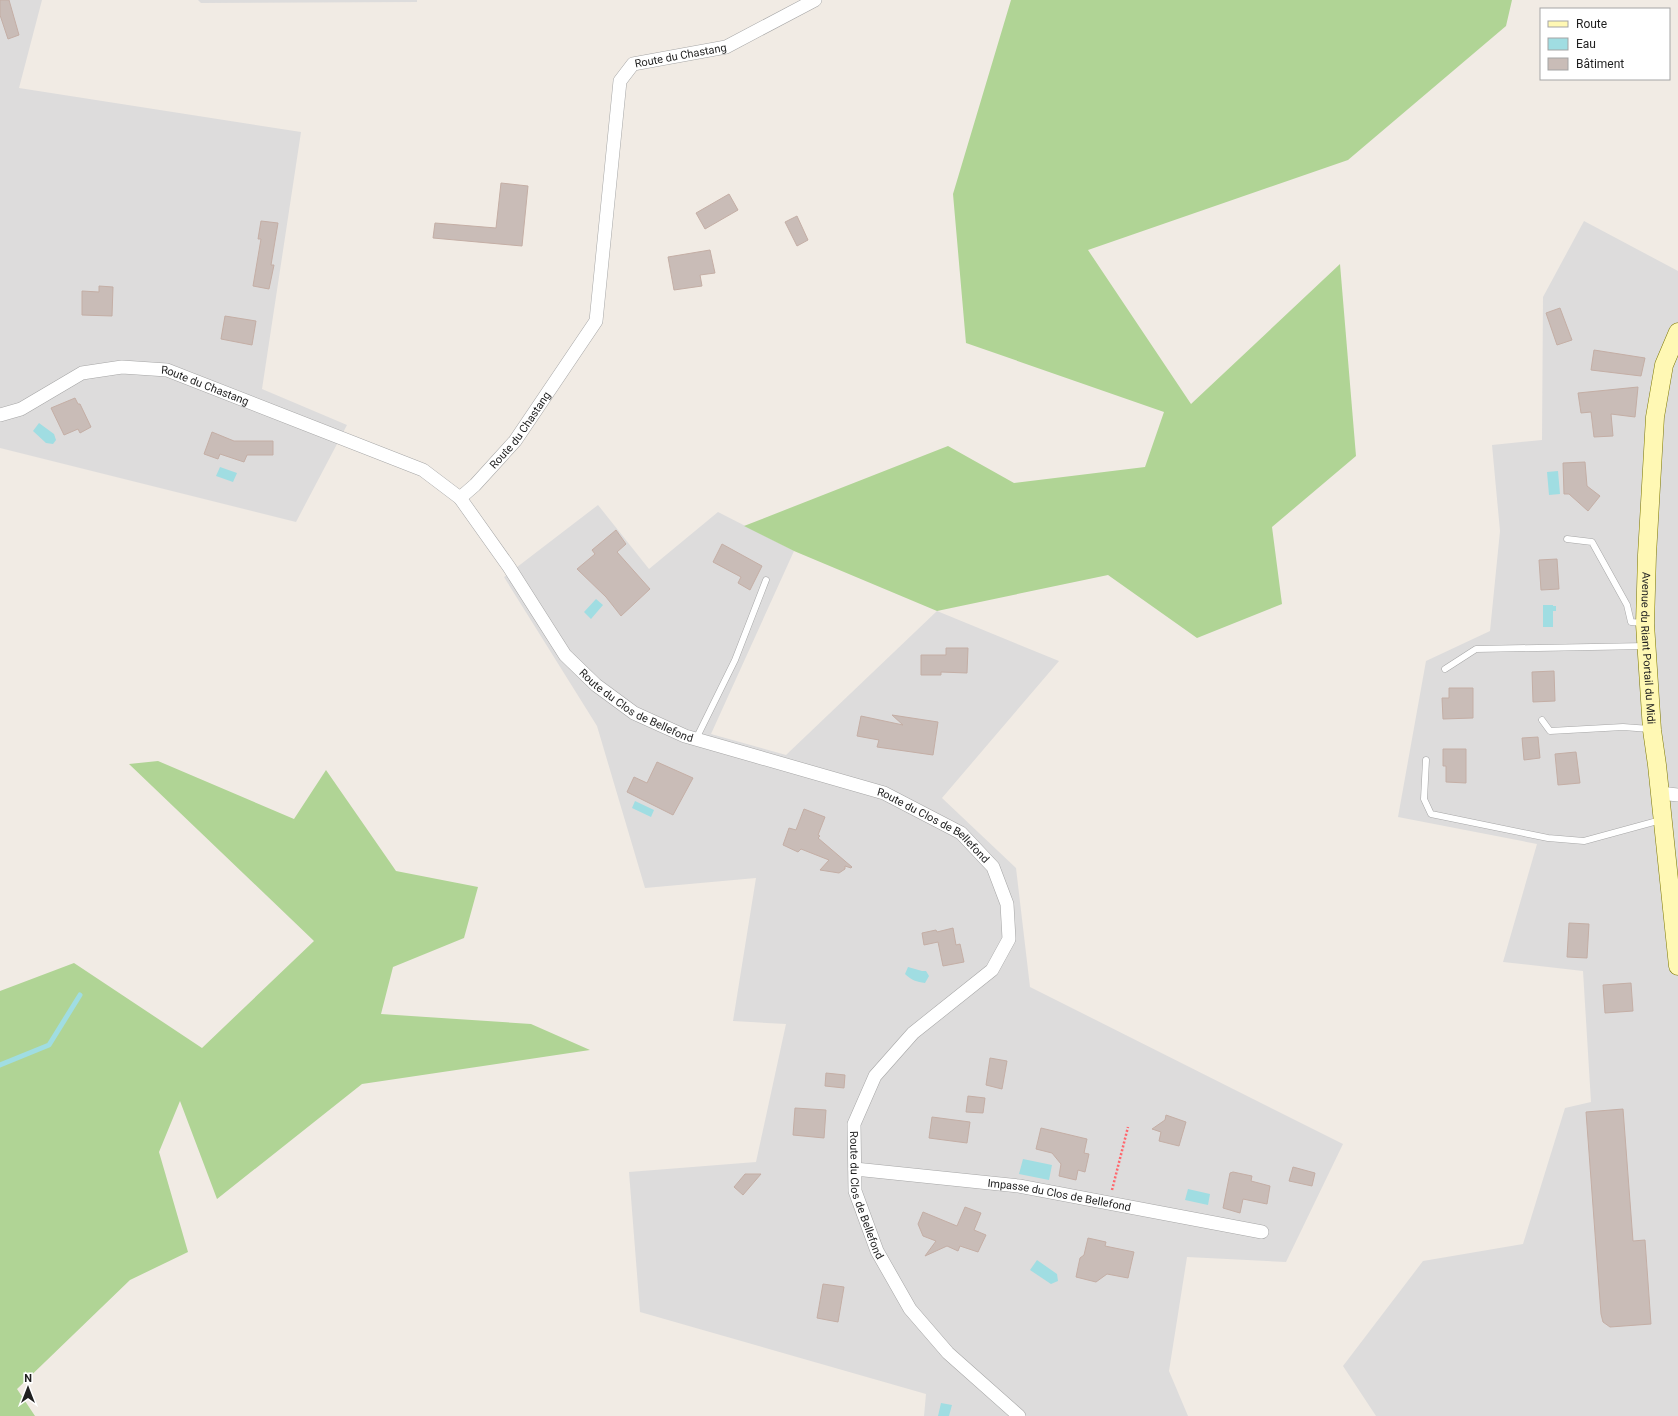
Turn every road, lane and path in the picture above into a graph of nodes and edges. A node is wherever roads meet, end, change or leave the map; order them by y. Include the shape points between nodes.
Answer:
1 (815, 0) edge
2 (1678, 332) edge
3 (0, 415) edge
4 (460, 498) junction
5 (1567, 539) dead end
6 (766, 580) dead end
7 (1645, 624) junction
8 (1647, 646) junction
9 (1446, 669) dead end
10 (1542, 720) dead end
11 (1652, 730) junction
12 (696, 739) junction
13 (1426, 760) dead end
14 (1660, 793) junction
15 (1678, 795) edge
16 (1663, 820) junction
17 (1678, 966) edge
18 (1128, 1127) dead end
19 (855, 1169) junction
20 (1108, 1202) junction
21 (1262, 1232) dead end
22 (1019, 1416) edge

1 - 4 street, Route du Chastang via 726,47 633,64 620,81 596,321 515,441
2 - 7 main road, Avenue du Riant Portail du Midi via 1664,365 1655,417
3 - 4 street, Route du Chastang via 20,409 82,374 122,367 168,370 423,470
4 - 12 street, Route du Clos de Bellefond via 509,567 565,655 596,685 634,713
5 - 7 lane via 1592,542 1627,605 1631,622
6 - 12 lane via 735,660
7 - 8 main road, Avenue du Riant Portail du Midi
8 - 9 lane via 1476,649
8 - 11 main road, Avenue du Riant Portail du Midi
10 - 11 lane via 1550,731 1623,727
11 - 14 main road, Avenue du Riant Portail du Midi
12 - 19 street, Route du Clos de Bellefond via 884,793 961,833 993,867 1007,904 1009,939 992,970 913,1034 875,1076 854,1124
13 - 16 lane via 1424,799 1431,814 1548,838 1584,841
14 - 15 street
14 - 16 main road, Avenue du Riant Portail du Midi
16 - 17 main road, Avenue du Riant Portail du Midi
18 - 20 path
19 - 20 street, Impasse du Clos de Bellefond via 1019,1186
19 - 22 street, Route du Clos de Bellefond via 855,1191 877,1251 910,1309 948,1353
20 - 21 street, Impasse du Clos de Bellefond

